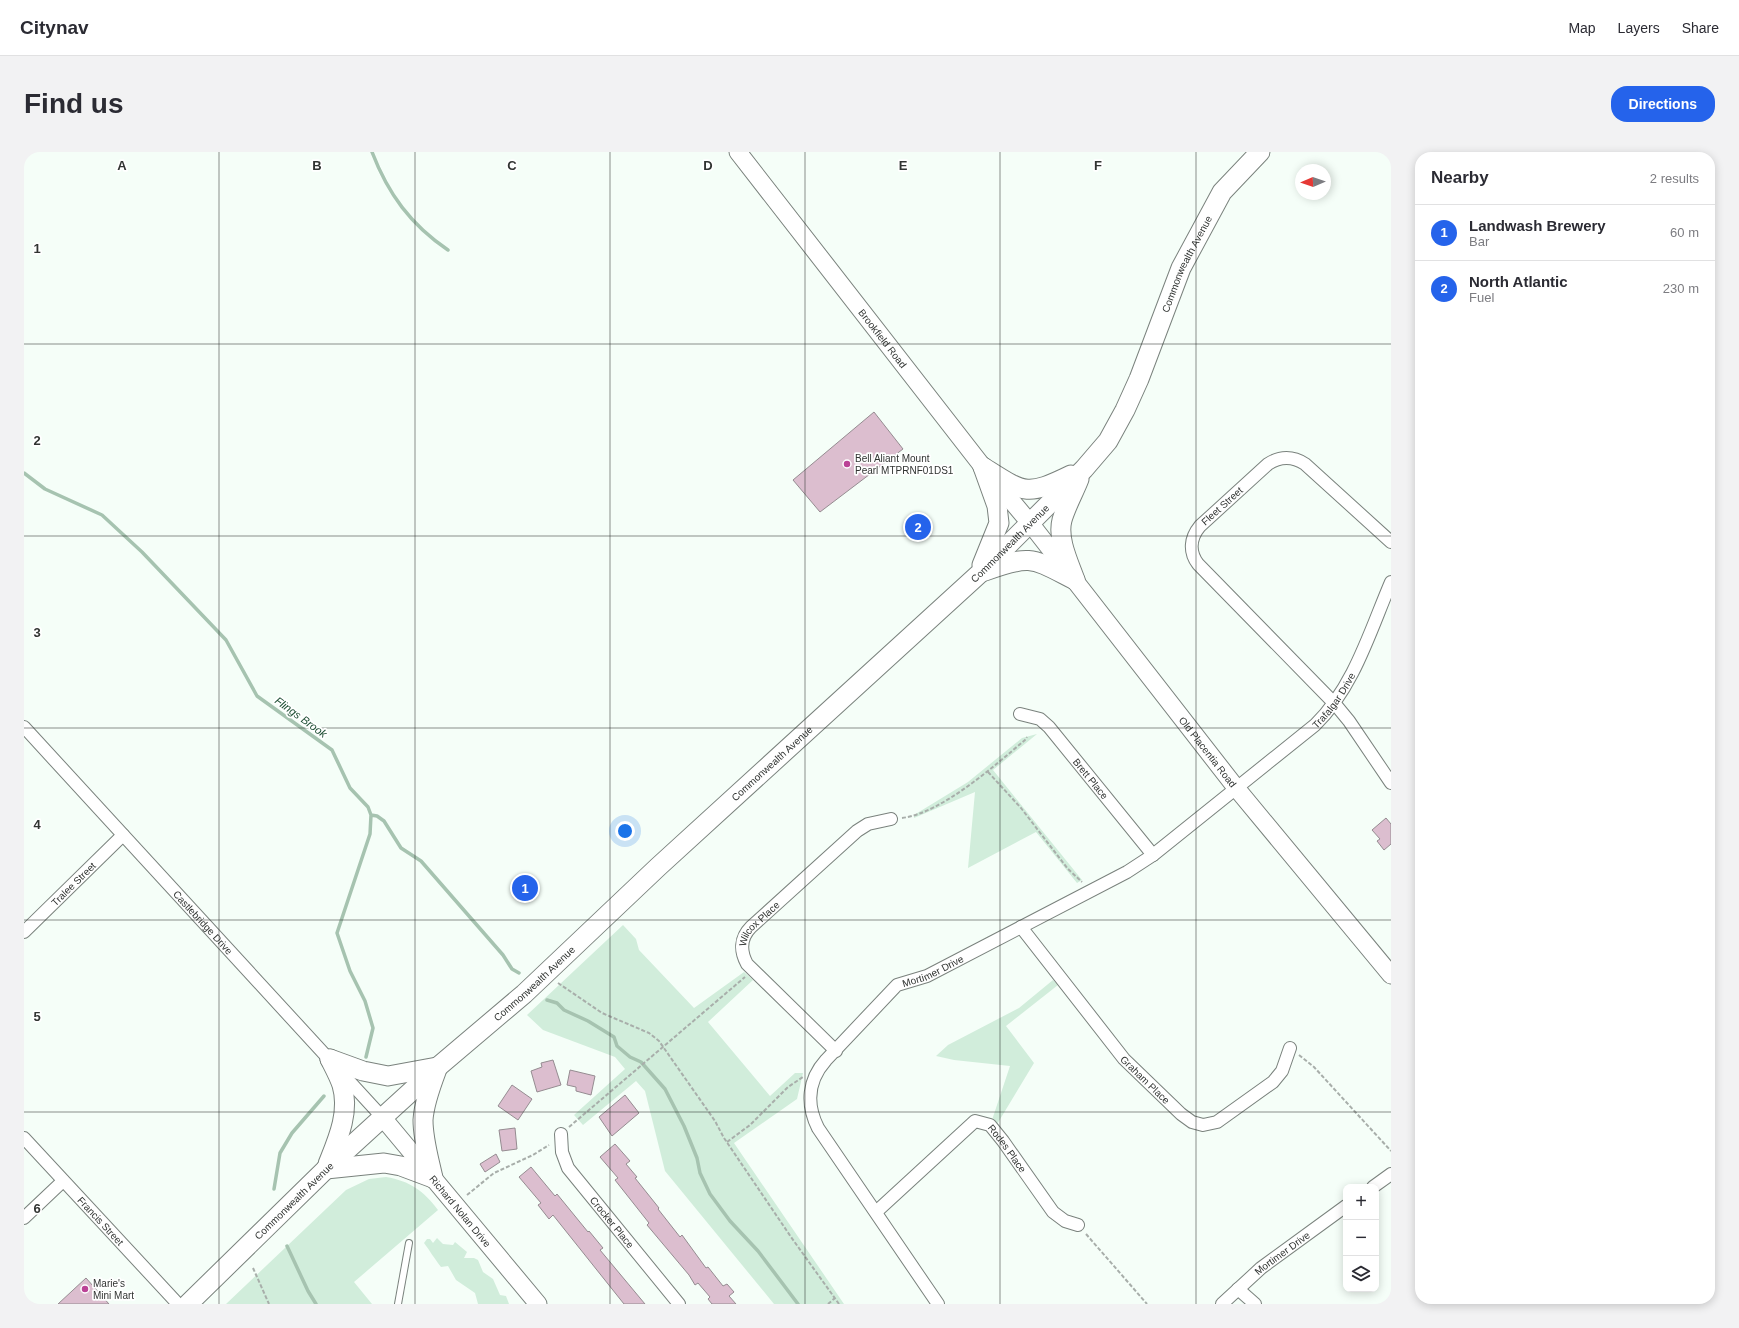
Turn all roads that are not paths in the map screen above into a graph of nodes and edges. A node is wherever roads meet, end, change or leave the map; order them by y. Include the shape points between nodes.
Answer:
1 (738, 152) edge
2 (1260, 152) edge
3 (983, 467) junction
4 (1084, 469) junction
5 (1030, 523) junction
6 (1391, 542) edge
7 (979, 574) junction
8 (1075, 580) junction
9 (1391, 582) edge
10 (1335, 704) junction
11 (1020, 714) dead end
12 (24, 727) edge
13 (1391, 783) edge
14 (1237, 789) junction
15 (891, 819) road end
16 (123, 835) junction
17 (1153, 855) junction
18 (1021, 927) junction
19 (24, 932) edge
20 (1391, 975) edge
21 (1290, 1048) road end
22 (836, 1051) junction
23 (330, 1059) junction
24 (438, 1066) junction
25 (382, 1118) junction
26 (561, 1134) road end
27 (24, 1138) edge
28 (326, 1169) junction
29 (1391, 1174) edge
30 (433, 1178) junction
31 (63, 1181) junction
32 (1377, 1184) edge
33 (1343, 1208) edge
34 (876, 1212) junction
35 (24, 1218) edge
36 (1078, 1225) road end
37 (409, 1243) dead end
38 (1238, 1289) junction
39 (178, 1304) edge
40 (188, 1304) edge
41 (398, 1304) edge
42 (538, 1304) edge
43 (679, 1304) edge
44 (938, 1304) edge
45 (1222, 1304) edge
46 (1255, 1304) edge

1 - 3 main road, Brookfield Road
2 - 4 main road, Commonwealth Avenue via 1222,192 1181,268 1125,410 1108,441
3 - 4 main road via 1024,490 1042,488
3 - 5 main road, Brookfield Road
3 - 7 main road via 997,506 999,523
4 - 5 main road, Commonwealth Avenue
4 - 8 main road via 1061,526 1063,543
5 - 7 main road, Commonwealth Avenue
5 - 8 main road, Old Placentia Road
6 - 10 street, Fleet Street via 1305,464 1287,458 1277,459 1268,464 1200,526 1192,539 1193,556 1198,564
7 - 8 main road via 1010,562 1029,559
7 - 24 main road, Commonwealth Avenue via 663,862 524,994
8 - 14 main road, Old Placentia Road
9 - 10 street, Trafalgar Drive via 1352,674
10 - 13 street, Fleet Street
10 - 14 street, Trafalgar Drive via 1315,724
11 - 17 street, Brett Place via 1040,719 1049,727
12 - 16 street, Castlebridge Drive
14 - 17 street, Mortimer Drive
14 - 20 main road, Old Placentia Road
15 - 22 street, Wilcox Place via 868,824 857,831 746,931 742,943 742,954 753,970
16 - 19 street, Tralee Street
16 - 23 street, Castlebridge Drive
17 - 18 street, Mortimer Drive via 1127,872
18 - 21 street, Graham Place via 1124,1059 1180,1114 1192,1122 1203,1125 1217,1122 1273,1082 1286,1065
18 - 22 street, Mortimer Drive via 926,976 897,985
22 - 34 street, Mortimer Drive via 821,1066 813,1080 810,1096 814,1120
23 - 24 main road via 363,1071 388,1076
23 - 25 street, Castlebridge Drive
23 - 28 main road via 341,1084 345,1107 337,1142
24 - 25 main road, Commonwealth Avenue
24 - 30 main road via 423,1119
25 - 28 main road, Commonwealth Avenue
25 - 30 main road, Richard Nolan Drive
26 - 43 street, Crocker Place via 562,1152 568,1168
27 - 31 street, Francis Street
28 - 30 main road via 384,1163 401,1166
28 - 40 main road, Commonwealth Avenue
29 - 32 street
30 - 42 main road, Richard Nolan Drive
31 - 35 street
31 - 39 street, Francis Street
33 - 38 street, Mortimer Drive via 1272,1260
34 - 36 street, Rodes Place via 975,1121 990,1126 1003,1141 1053,1212 1065,1221
34 - 44 street, Mortimer Drive
37 - 41 lane
38 - 45 street, Mortimer Drive
38 - 46 street

